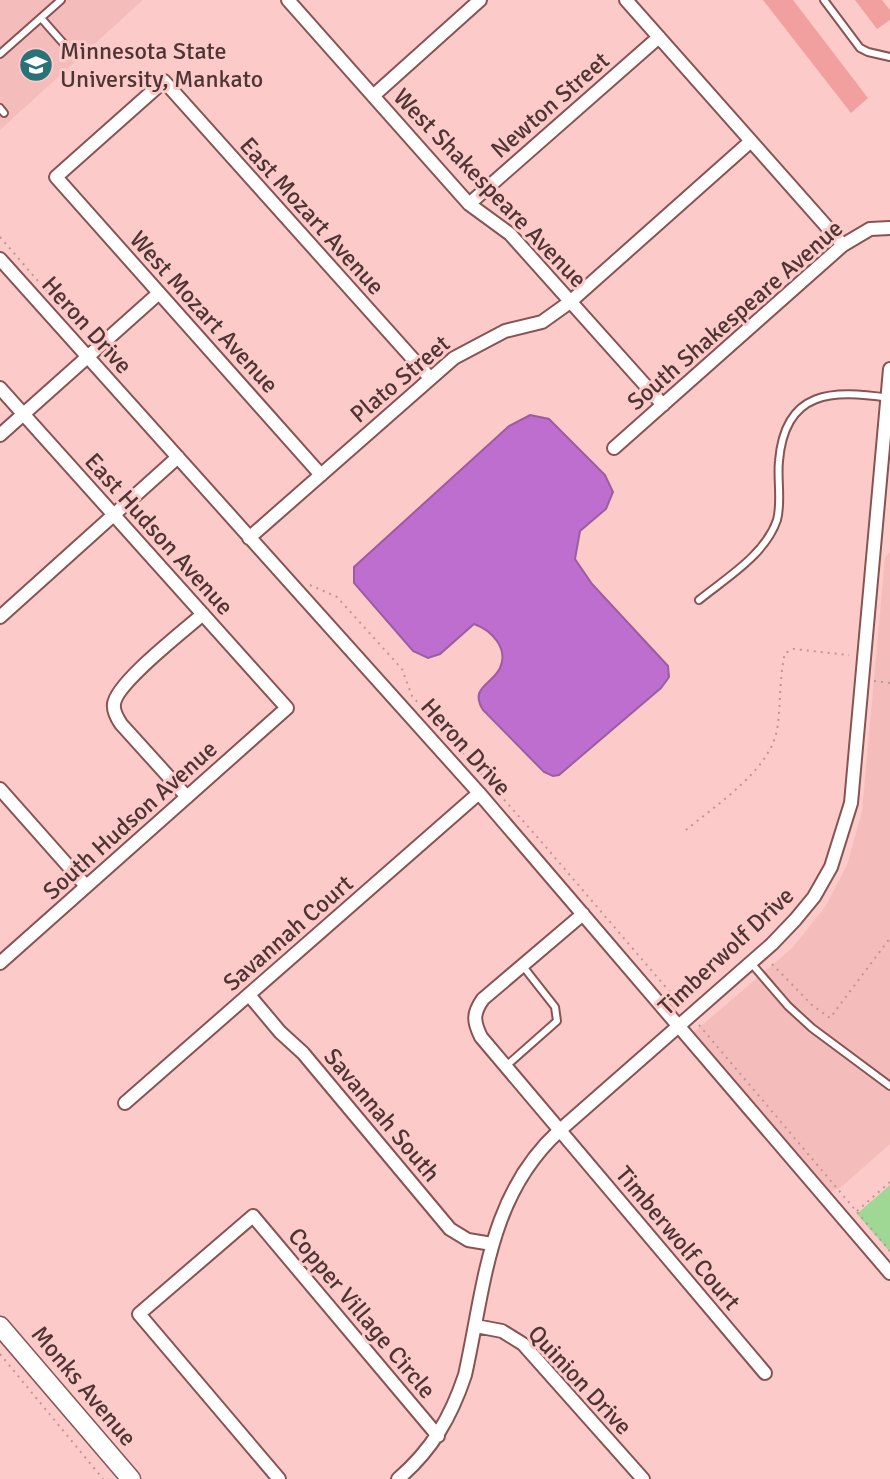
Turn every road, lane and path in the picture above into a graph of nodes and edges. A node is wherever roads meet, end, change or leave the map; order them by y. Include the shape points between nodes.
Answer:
1 (61, 0) edge
2 (288, 0) edge
3 (480, 0) edge
4 (626, 0) edge
5 (824, 0) edge
6 (41, 18) junction
7 (659, 37) junction
8 (71, 52) dead end
9 (0, 54) edge
10 (890, 57) edge
11 (164, 81) joint
12 (373, 96) junction
13 (751, 141) junction
14 (469, 204) junction
15 (890, 228) edge
16 (0, 237) edge
17 (843, 245) junction
18 (0, 259) edge
19 (159, 293) junction
20 (570, 302) junction
21 (71, 319) dead end
22 (88, 358) junction
23 (890, 369) edge
24 (429, 378) junction
25 (0, 387) edge
26 (889, 398) edge
27 (663, 405) junction
28 (24, 414) junction
29 (0, 435) edge
30 (614, 448) dead end
31 (178, 457) junction
32 (321, 475) junction
33 (114, 514) junction
34 (249, 538) junction
35 (306, 583) dead end
36 (699, 600) dead end
37 (203, 614) junction
38 (0, 617) edge
39 (849, 655) dead end
40 (872, 681) dead end
41 (890, 682) edge
42 (288, 708) joint
43 (0, 789) edge
44 (479, 793) junction
45 (187, 797) junction
46 (686, 830) dead end
47 (86, 886) junction
48 (583, 914) junction
49 (890, 938) edge
50 (0, 963) edge
51 (751, 963) junction
52 (772, 964) dead end
53 (522, 965) junction
54 (249, 995) junction
55 (680, 1004) dead end
56 (680, 1025) junction
57 (699, 1026) dead end
58 (505, 1067) junction
59 (890, 1086) edge
60 (125, 1103) dead end
61 (559, 1131) junction
62 (890, 1182) edge
63 (856, 1212) junction
64 (492, 1244) junction
65 (890, 1251) edge
66 (890, 1273) edge
67 (0, 1326) edge
68 (476, 1326) junction
69 (0, 1354) edge
70 (765, 1373) dead end
71 (438, 1436) junction
72 (103, 1479) edge
73 (131, 1479) edge
74 (279, 1479) edge
75 (398, 1479) edge
76 (643, 1479) edge

1 - 6 lane
2 - 12 street, West Shakespeare Avenue
3 - 12 street
4 - 7 street
5 - 10 lane via 860,48
6 - 8 lane
6 - 9 lane
7 - 13 street
7 - 14 street, Newton Street
11 - 19 street, West Mozart Avenue via 56,177
11 - 24 street, East Mozart Avenue
12 - 14 street, West Shakespeare Avenue
13 - 17 street
13 - 20 street, Plato Street
14 - 20 street, West Shakespeare Avenue via 510,234
15 - 17 street, South Shakespeare Avenue via 870,229
16 - 21 path
17 - 27 street, South Shakespeare Avenue
18 - 22 street, Heron Drive
19 - 22 street
19 - 32 street, West Mozart Avenue
20 - 24 street, Plato Street via 542,322 505,331 472,347
20 - 27 street, West Shakespeare Avenue
22 - 28 street
22 - 31 street, Heron Drive
23 - 26 street, Timberwolf Drive
24 - 32 street, Plato Street
25 - 28 street, East Hudson Avenue
26 - 36 lane via 834,393 817,397 795,413 779,459 777,518 771,532 757,552
26 - 51 street, Timberwolf Drive via 851,803 831,867 814,897
27 - 30 street, South Shakespeare Avenue
28 - 29 street
28 - 33 street, East Hudson Avenue
31 - 33 street
31 - 34 street, Heron Drive
32 - 34 street, Plato Street
33 - 37 street, East Hudson Avenue
33 - 38 street
34 - 44 street, Heron Drive
35 - 55 path via 337,597 402,669 412,696
37 - 42 street, East Hudson Avenue
37 - 45 street via 123,685 114,704 121,724
39 - 46 path via 794,649 785,653 771,748 757,769
40 - 41 path
42 - 45 street, South Hudson Avenue
43 - 47 street
44 - 48 street, Heron Drive
44 - 54 street, Savannah Court
45 - 47 street, South Hudson Avenue
47 - 50 street, South Hudson Avenue
48 - 53 street
48 - 56 street, Heron Drive
49 - 52 path via 830,1018
51 - 56 street, Timberwolf Drive
51 - 59 lane via 812,1028
53 - 58 street, Timberwolf Court via 483,999 474,1020 481,1037
53 - 58 lane via 555,1007 557,1021
54 - 60 street, Savannah Court
54 - 64 street, Savannah South via 450,1229 468,1240
56 - 61 street, Timberwolf Drive
56 - 66 street, Heron Drive
57 - 63 path
58 - 61 street, Timberwolf Court
61 - 64 street, Timberwolf Drive via 518,1179
61 - 70 street, Timberwolf Court
62 - 63 path
63 - 65 path
64 - 68 street, Timberwolf Drive
67 - 73 street, Monks Avenue
68 - 71 street, Timberwolf Drive via 457,1398
68 - 76 street, Quinion Drive via 502,1332 523,1344
69 - 72 path
71 - 74 street, Copper Village Circle via 253,1216 139,1314
71 - 75 street, Timberwolf Drive

